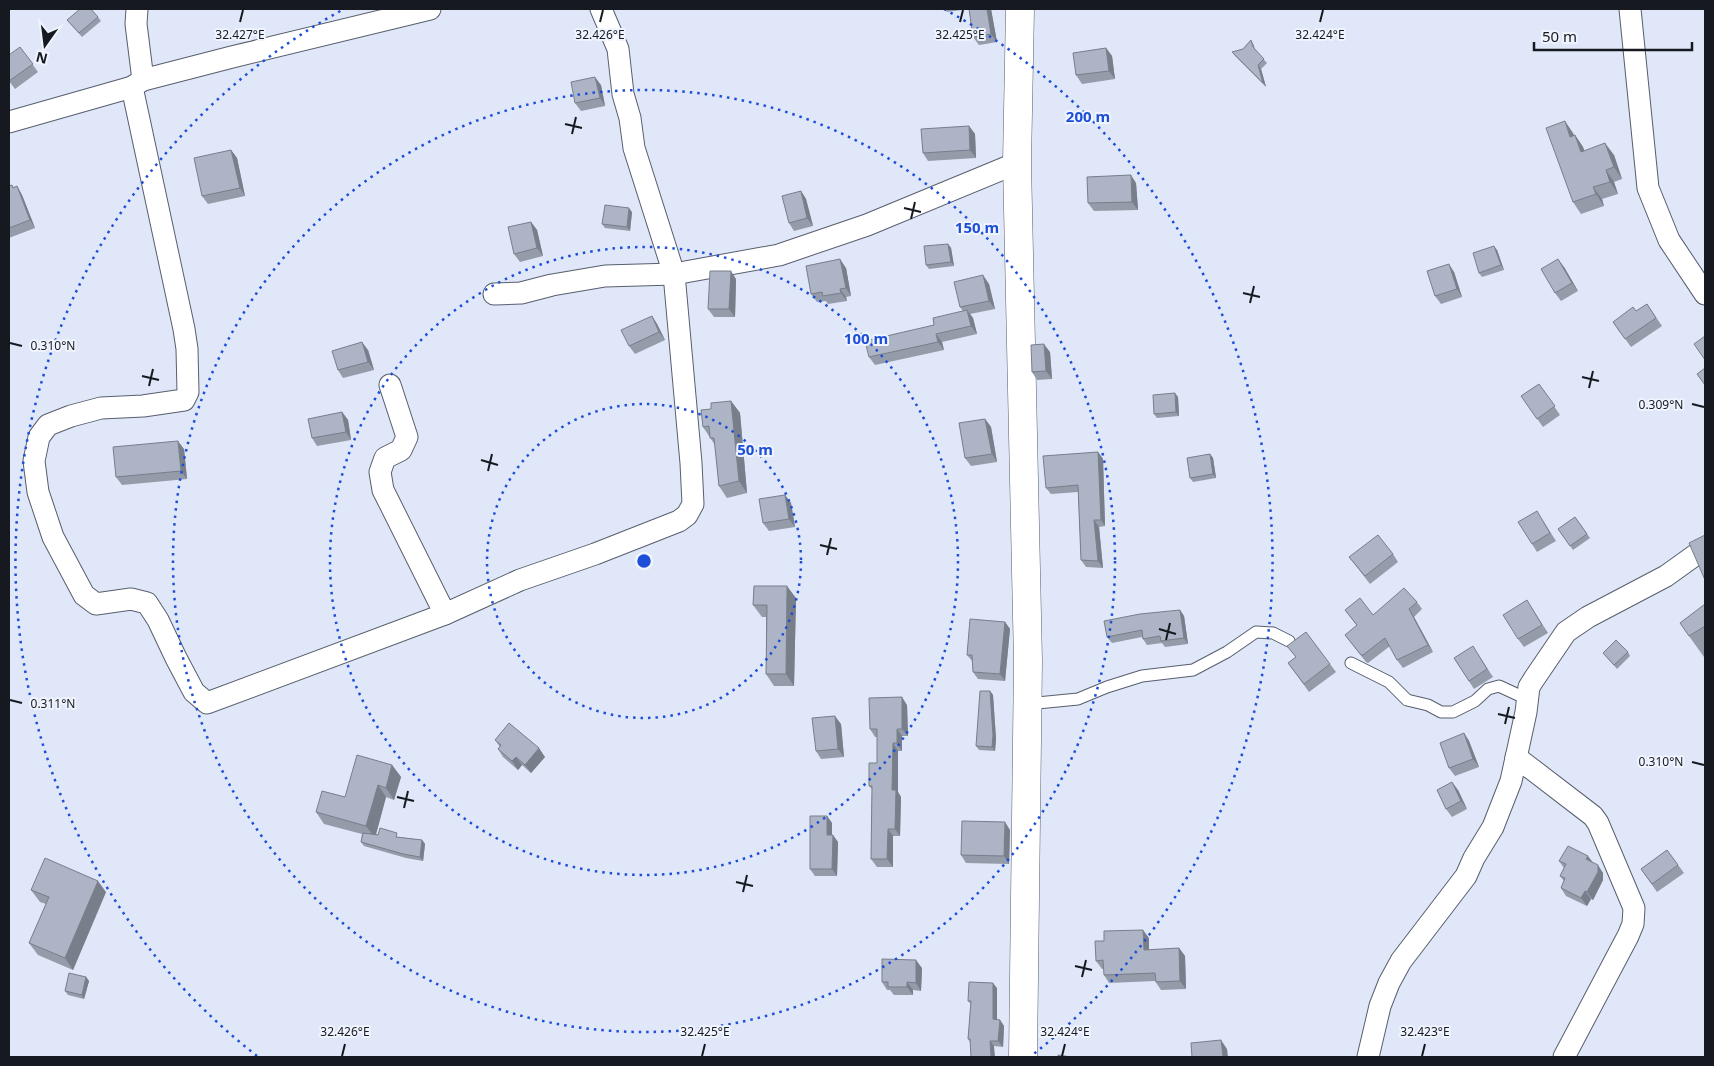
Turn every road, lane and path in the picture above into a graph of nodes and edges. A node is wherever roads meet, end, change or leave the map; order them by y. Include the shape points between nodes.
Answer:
1 (136, 9) edge
2 (430, 9) edge
3 (601, 9) edge
4 (1020, 9) edge
5 (1630, 9) edge
6 (137, 83) junction
7 (9, 122) edge
8 (1017, 163) junction
9 (674, 274) junction
10 (494, 294) dead end
11 (1705, 294) edge
12 (390, 385) dead end
13 (1705, 548) edge
14 (445, 614) junction
15 (1289, 640) dead end
16 (1350, 663) dead end
17 (1527, 699) junction
18 (1027, 704) junction
19 (1516, 757) junction
20 (1023, 1057) edge
21 (1368, 1057) edge
22 (1564, 1057) edge

1 - 6 street
2 - 6 street via 232,56
3 - 9 street via 618,49 634,148
4 - 8 street
5 - 11 street via 1648,188 1669,240
6 - 7 street
6 - 14 street via 188,350 188,392 184,400 102,408 71,416 48,425 39,437 34,461 38,492 53,537 84,595 96,604 131,599 147,603 194,692 206,703
8 - 9 street via 867,225 779,255
8 - 18 street
9 - 10 street via 605,276 520,293
9 - 14 street via 693,504 688,514 679,521 520,580
12 - 14 street via 407,438 401,450 385,458 380,472 383,490
13 - 17 street via 1666,576 1566,632 1529,686
15 - 18 lane via 1272,633 1256,632 1193,670 1142,676 1078,698
16 - 17 lane via 1389,682 1407,700 1441,712 1453,712 1475,701 1488,689 1499,686
17 - 19 street
18 - 20 street
19 - 21 street via 1512,781 1493,826 1466,876 1401,961 1389,983
19 - 22 street via 1593,816 1634,908 1628,936

